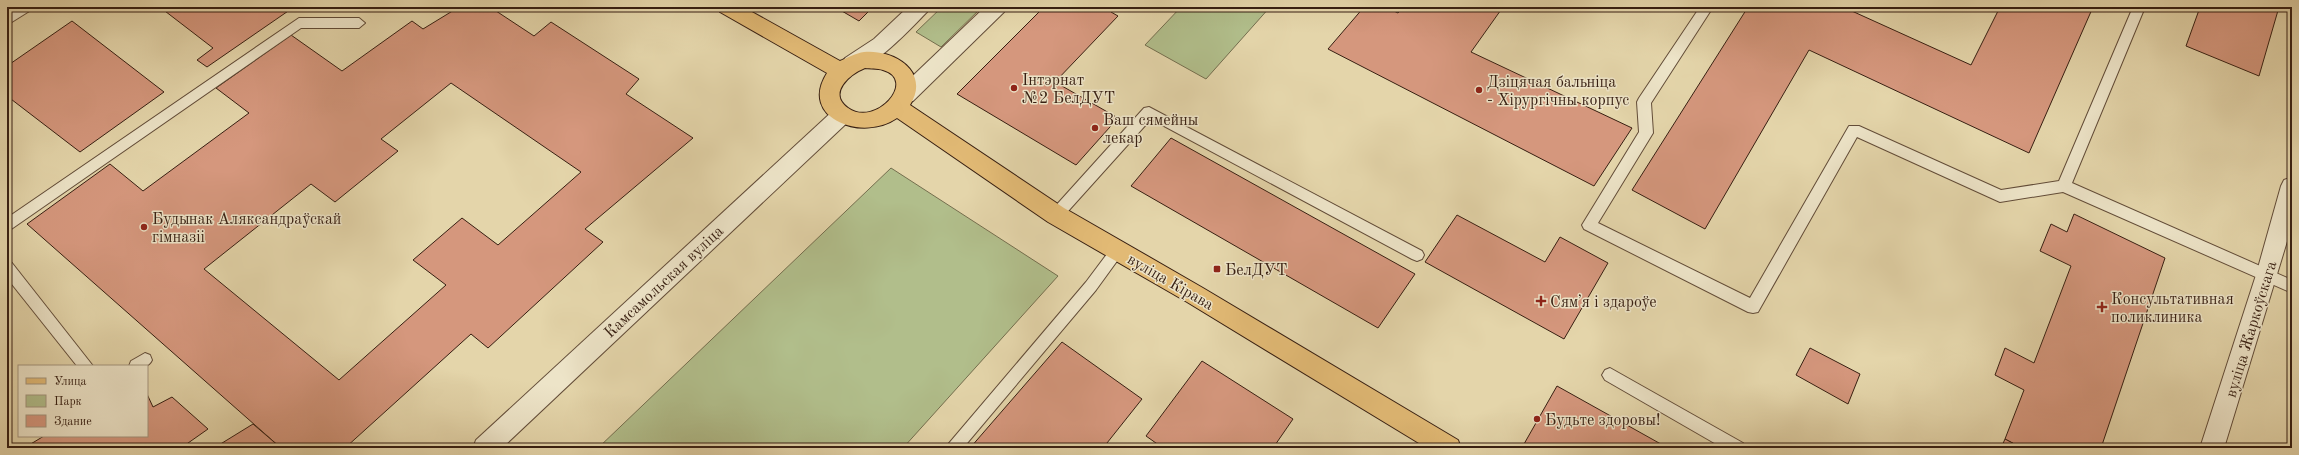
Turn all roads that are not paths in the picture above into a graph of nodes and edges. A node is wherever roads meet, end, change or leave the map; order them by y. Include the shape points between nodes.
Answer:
1 (27, 7) edge
2 (727, 7) edge
3 (920, 7) edge
4 (997, 7) edge
5 (1707, 7) edge
6 (2139, 7) edge
7 (7, 20) edge
8 (359, 23) dead end
9 (846, 68) junction
10 (902, 102) junction
11 (842, 115) junction
12 (2064, 186) junction
13 (2292, 186) edge
14 (1056, 215) junction
15 (7, 226) edge
16 (1118, 250) junction
17 (1417, 255) dead end
18 (7, 266) edge
19 (2267, 275) junction
20 (2292, 287) edge
21 (85, 365) edge
22 (1610, 376) dead end
23 (1435, 444) edge
24 (485, 448) edge
25 (953, 448) edge
26 (1738, 448) edge
27 (2212, 448) edge

1 - 7 lane
2 - 9 main road
3 - 9 street via 881,44
4 - 10 street
5 - 12 lane via 1644,102 1646,133 1589,225 1746,304 1753,307 1854,130 2000,196
6 - 12 lane
8 - 15 lane via 299,23
9 - 10 main road via 864,60 889,62 905,76 908,85
9 - 11 main road via 833,80 830,94 834,108
10 - 11 main road via 888,115 864,121 852,120
10 - 14 main road, вуліца Кірава
11 - 24 street, Камсамольская вуліца
12 - 19 lane
13 - 19 street, вуліца Жаркоўскага
14 - 16 main road, вуліца Кірава
14 - 17 lane via 1149,112
16 - 23 main road, вуліца Кірава
16 - 25 lane via 1091,286
18 - 21 lane
19 - 20 lane
19 - 27 street, вуліца Жаркоўскага
22 - 26 lane

